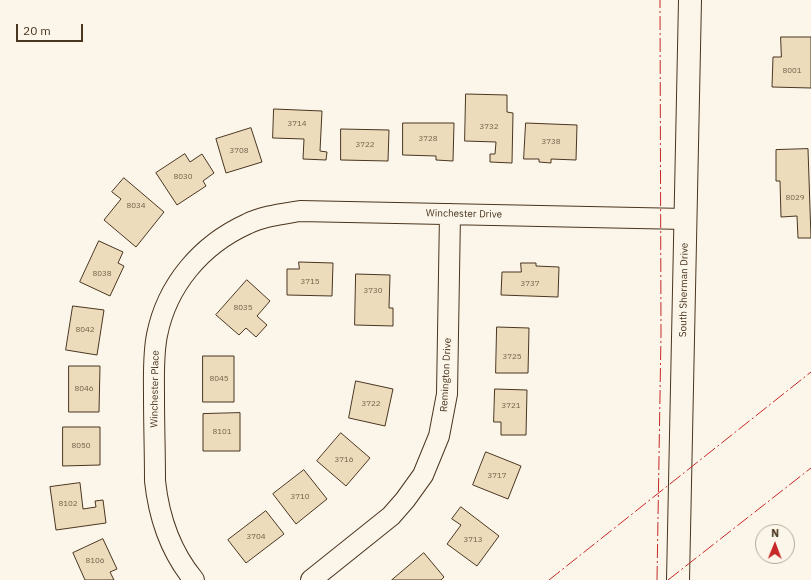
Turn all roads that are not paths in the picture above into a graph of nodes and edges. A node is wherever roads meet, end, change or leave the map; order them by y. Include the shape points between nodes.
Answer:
1 (690, 0) edge
2 (450, 214) junction
3 (685, 218) junction
4 (244, 225) joint
5 (194, 580) edge
6 (311, 580) edge
7 (678, 580) edge

1 - 3 street, South Sherman Drive
2 - 3 street, Winchester Drive
2 - 4 street, Winchester Drive via 300,211 278,214
2 - 6 street, Remington Drive via 447,394 439,436 423,475 391,516
3 - 7 street, South Sherman Drive
4 - 5 street, Winchester Place via 202,252 176,285 159,326 156,346 154,366 157,501 165,532 174,551

